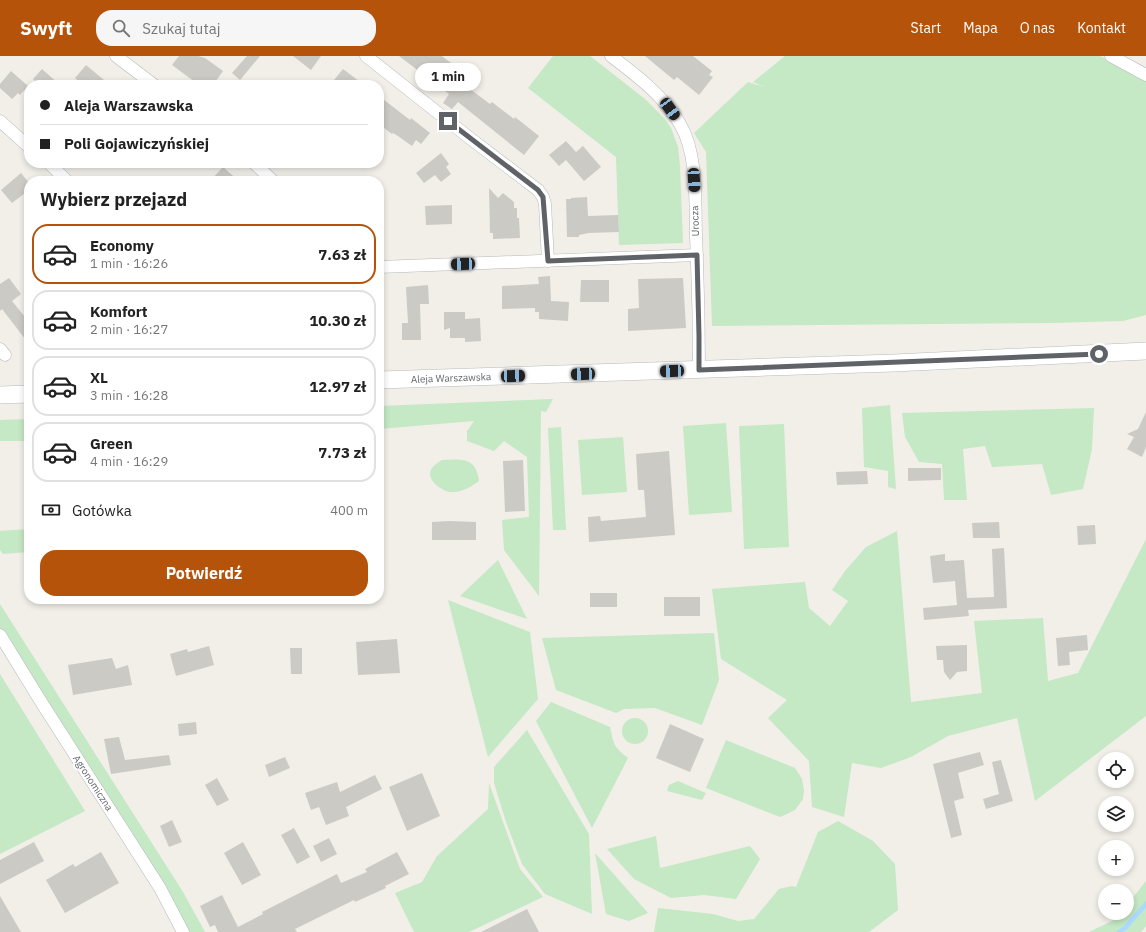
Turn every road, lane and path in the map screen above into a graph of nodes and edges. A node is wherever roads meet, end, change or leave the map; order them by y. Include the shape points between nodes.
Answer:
1 (116, 56) edge
2 (366, 56) edge
3 (611, 56) edge
4 (1111, 56) edge
5 (1146, 75) edge
6 (147, 80) edge
7 (0, 121) edge
8 (24, 143) edge
9 (54, 168) edge
10 (259, 168) edge
11 (62, 176) edge
12 (268, 176) edge
13 (697, 255) junction
14 (548, 261) junction
15 (384, 267) edge
16 (1146, 351) edge
17 (699, 370) junction
18 (384, 380) edge
19 (24, 394) edge
20 (0, 395) edge
21 (0, 634) edge
22 (183, 932) edge

1 - 6 street
2 - 14 street via 538,190 545,204
3 - 13 street, Urocza via 670,109 686,136 693,168
4 - 5 street
7 - 8 street
9 - 11 street
10 - 12 street
13 - 14 street
13 - 17 street, Urocza
14 - 15 street
16 - 17 street, Aleja Warszawska
17 - 18 street, Aleja Warszawska
19 - 20 street
21 - 22 street, Agronomiczna via 160,888

